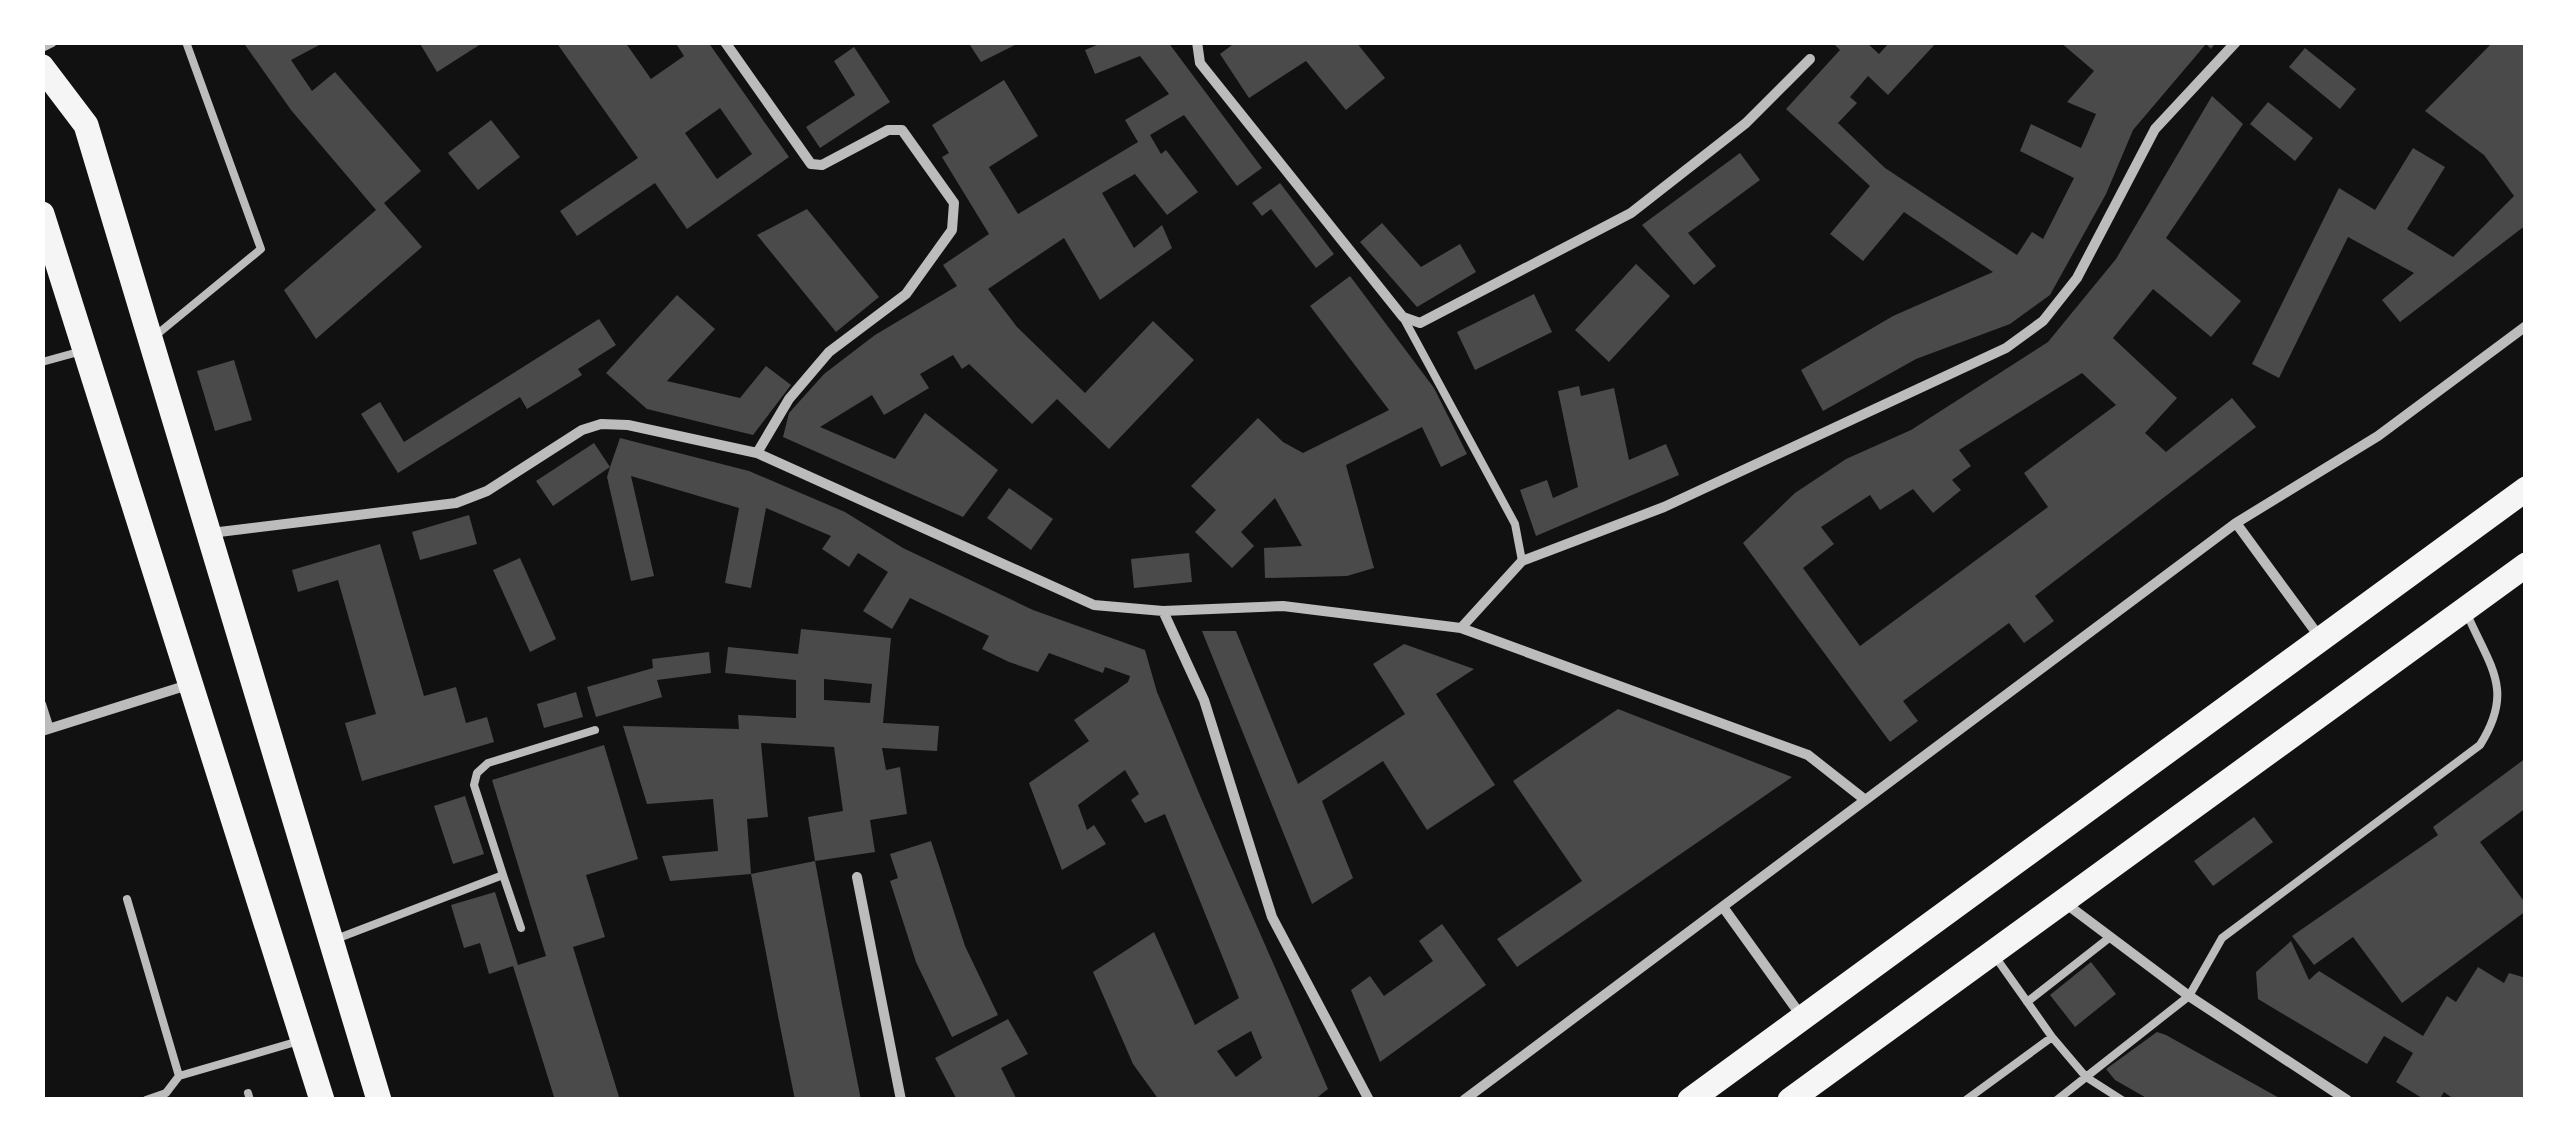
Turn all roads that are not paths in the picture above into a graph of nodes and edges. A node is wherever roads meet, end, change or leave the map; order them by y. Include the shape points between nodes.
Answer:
1 (52, 42) edge
2 (186, 42) edge
3 (725, 42) edge
4 (1197, 42) edge
5 (2236, 42) edge
6 (42, 47) edge
7 (1810, 59) dead end
8 (42, 67) edge
9 (42, 214) edge
10 (1403, 318) junction
11 (2526, 326) edge
12 (152, 339) junction
13 (86, 350) junction
14 (42, 362) edge
15 (757, 453) junction
16 (2526, 489) edge
17 (2236, 523) junction
18 (212, 533) junction
19 (1522, 561) junction
20 (2526, 565) edge
21 (2465, 609) junction
22 (1164, 611) junction
23 (1461, 628) junction
24 (2321, 639) junction
25 (192, 684) junction
26 (42, 704) edge
27 (46, 730) edge
28 (595, 730) dead end
29 (1864, 799) junction
30 (503, 875) junction
31 (858, 877) dead end
32 (128, 899) dead end
33 (2062, 900) junction
34 (1722, 908) junction
35 (520, 928) dead end
36 (2108, 938) junction
37 (332, 941) junction
38 (1992, 952) junction
39 (2189, 996) junction
40 (2027, 1002) junction
41 (1803, 1018) junction
42 (2052, 1038) junction
43 (304, 1040) junction
44 (179, 1076) junction
45 (2086, 1078) junction
46 (146, 1100) edge
47 (322, 1100) edge
48 (379, 1100) edge
49 (901, 1100) edge
50 (1369, 1100) edge
51 (1464, 1100) edge
52 (1690, 1100) edge
53 (1790, 1100) edge
54 (1966, 1100) edge
55 (2057, 1100) edge
56 (2122, 1100) edge
57 (2348, 1100) edge

1 - 6 street
2 - 12 lane via 261,249
3 - 15 street via 811,164 822,166 888,130 902,130 954,203 952,230 934,260 906,294 829,352 789,398
4 - 10 street via 1200,62
5 - 19 street via 2154,129 2077,278 2043,321 2006,348 1664,507
7 - 10 street via 1746,122 1630,213 1440,317 1420,323
8 - 12 main road via 86,125
9 - 13 main road
10 - 19 lane via 1515,524
11 - 17 street via 2378,436
12 - 18 main road
13 - 14 lane
13 - 25 main road
15 - 18 street via 601,424 456,503
15 - 22 street via 1050,588 1094,605
16 - 24 main road
17 - 24 street
17 - 29 street
18 - 37 main road
19 - 23 street
20 - 21 main road
21 - 33 main road
21 - 39 lane via 2500,688 2497,719 2480,746 2222,938
22 - 23 street via 1283,606
22 - 50 street via 1204,700 1272,917
23 - 29 street via 1808,755
24 - 41 main road
25 - 27 street
25 - 43 main road
26 - 27 lane
28 - 30 lane via 488,763 476,773 474,785
29 - 34 street
30 - 35 lane
30 - 37 lane
31 - 49 street
32 - 44 lane
33 - 36 street
33 - 38 main road
34 - 41 street
34 - 51 street
36 - 39 street
36 - 40 lane
37 - 48 main road
38 - 40 lane
38 - 53 main road
39 - 45 lane
39 - 57 street
40 - 42 lane
41 - 52 main road
42 - 45 lane
42 - 54 lane
43 - 44 lane
43 - 47 main road
44 - 46 lane via 166,1094
45 - 55 lane
45 - 56 lane

